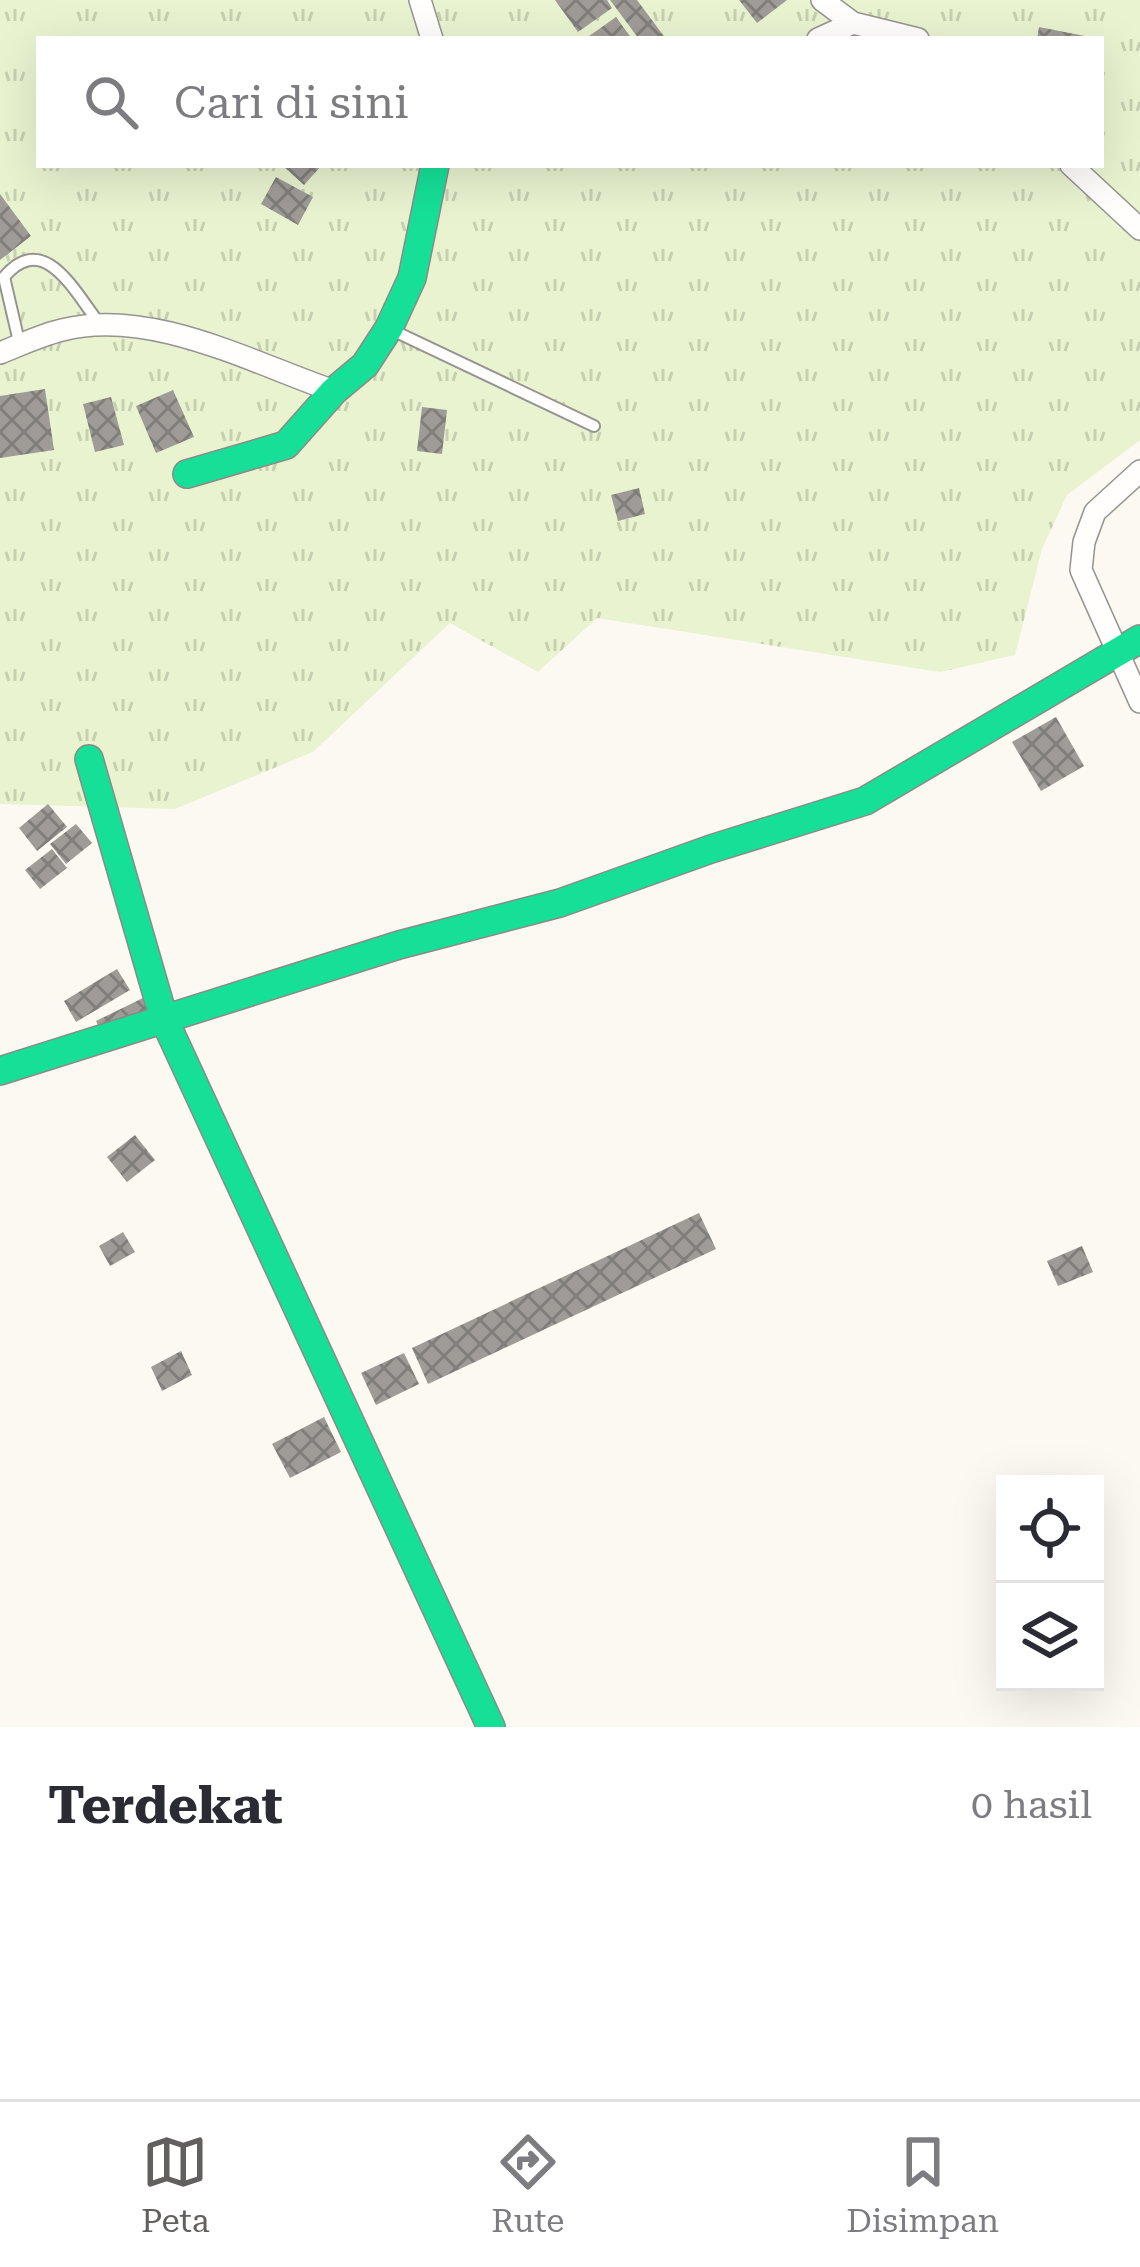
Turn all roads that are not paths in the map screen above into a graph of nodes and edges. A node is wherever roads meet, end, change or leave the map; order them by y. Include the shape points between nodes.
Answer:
1 (420, 0) edge
2 (822, 0) edge
3 (853, 23) junction
4 (431, 36) edge
5 (825, 36) edge
6 (906, 36) edge
7 (434, 168) edge
8 (1075, 168) edge
9 (1140, 230) edge
10 (101, 325) junction
11 (388, 328) junction
12 (10, 349) edge
13 (334, 391) junction
14 (594, 426) dead end
15 (1140, 471) edge
16 (187, 474) dead end
17 (1128, 646) edge
18 (1140, 702) edge
19 (89, 759) dead end
20 (164, 1018) junction
21 (0, 1071) edge
22 (491, 1727) edge

1 - 4 street
2 - 3 street
3 - 5 street
3 - 6 street
7 - 11 street via 412,278
8 - 9 street
10 - 12 street
10 - 12 lane via 53,266 18,260 4,277
10 - 13 street via 178,333
11 - 13 street
11 - 14 lane
13 - 16 street via 286,445
15 - 17 street via 1095,512 1081,570
17 - 18 street
17 - 20 street via 866,801 560,903
19 - 20 street
20 - 21 street
20 - 22 street

